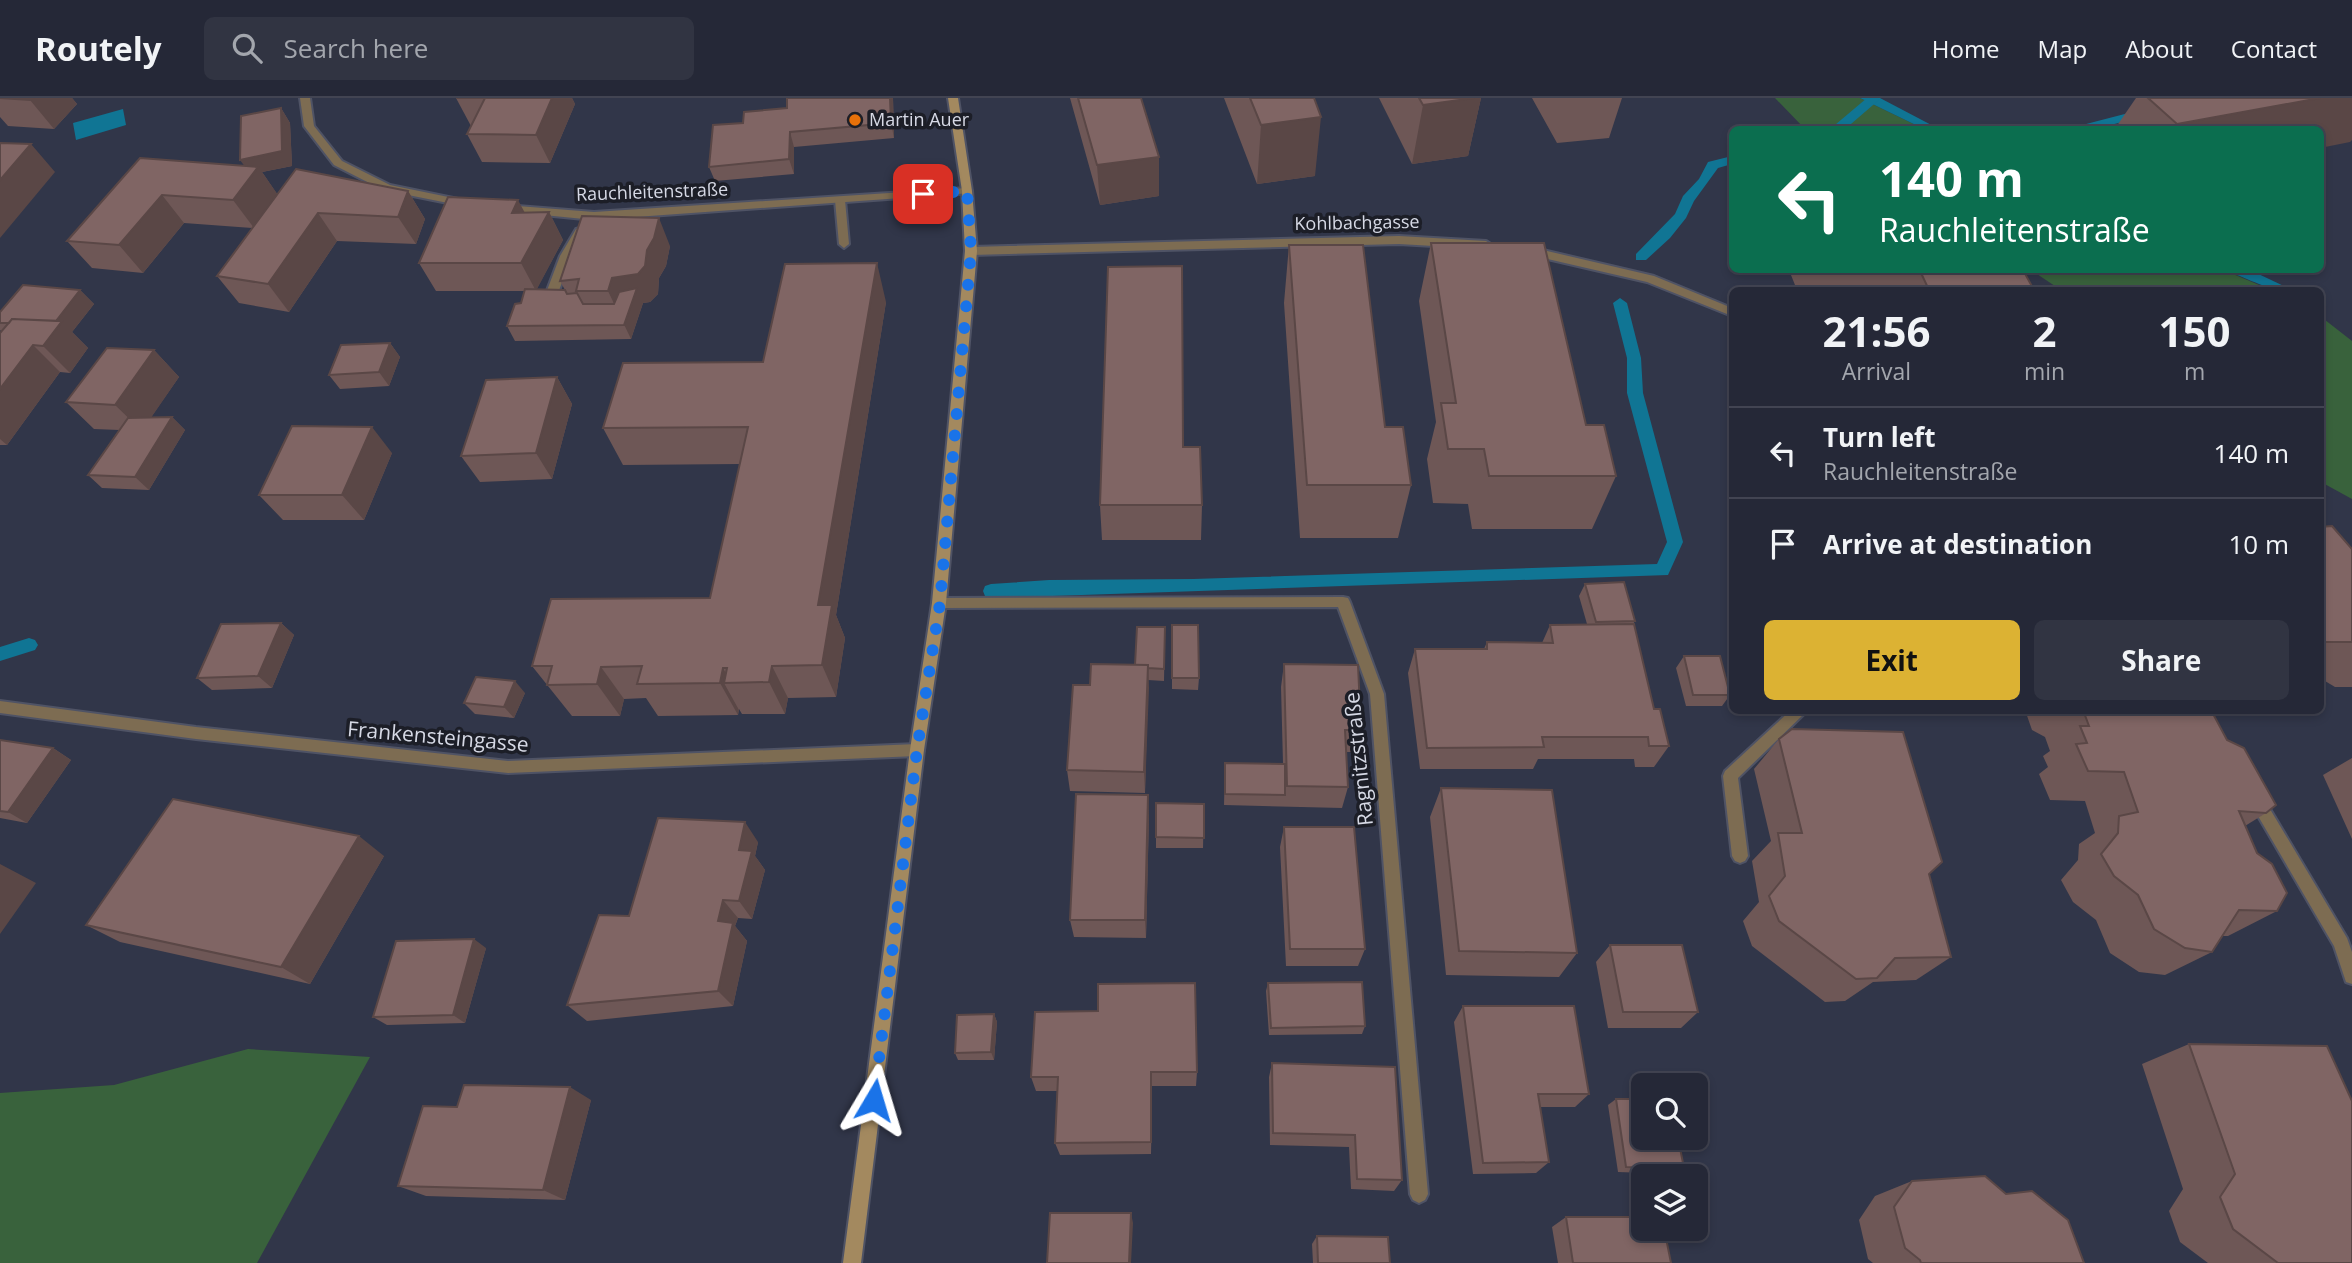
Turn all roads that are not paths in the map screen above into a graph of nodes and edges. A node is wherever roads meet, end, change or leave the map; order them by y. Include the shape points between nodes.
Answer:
1 (304, 98) edge
2 (953, 98) edge
3 (967, 191) junction
4 (841, 200) junction
5 (474, 205) edge
6 (487, 206) edge
7 (590, 215) junction
8 (844, 244) dead end
9 (1505, 248) edge
10 (1519, 249) edge
11 (971, 251) junction
12 (549, 301) edge
13 (1729, 311) edge
14 (940, 603) junction
15 (0, 707) edge
16 (1797, 714) edge
17 (917, 750) junction
18 (2248, 785) edge
19 (1740, 856) dead end
20 (2352, 976) edge
21 (1419, 1194) dead end
22 (852, 1263) edge

1 - 5 street via 309,126 338,163 387,188
2 - 3 main road
3 - 4 street, Rauchleitenstraße
3 - 11 main road
4 - 7 street, Rauchleitenstraße
4 - 8 street
6 - 7 street, Rauchleitenstraße
7 - 12 street via 566,256
9 - 11 street, Kohlbachgasse via 1399,240
10 - 13 street via 1650,279
11 - 14 main road
14 - 17 main road
14 - 21 street, Ragnitzstraße via 1343,602 1377,694
15 - 17 street, Frankensteingasse via 508,767
16 - 19 street via 1730,776
17 - 22 main road
18 - 20 street via 2341,943

